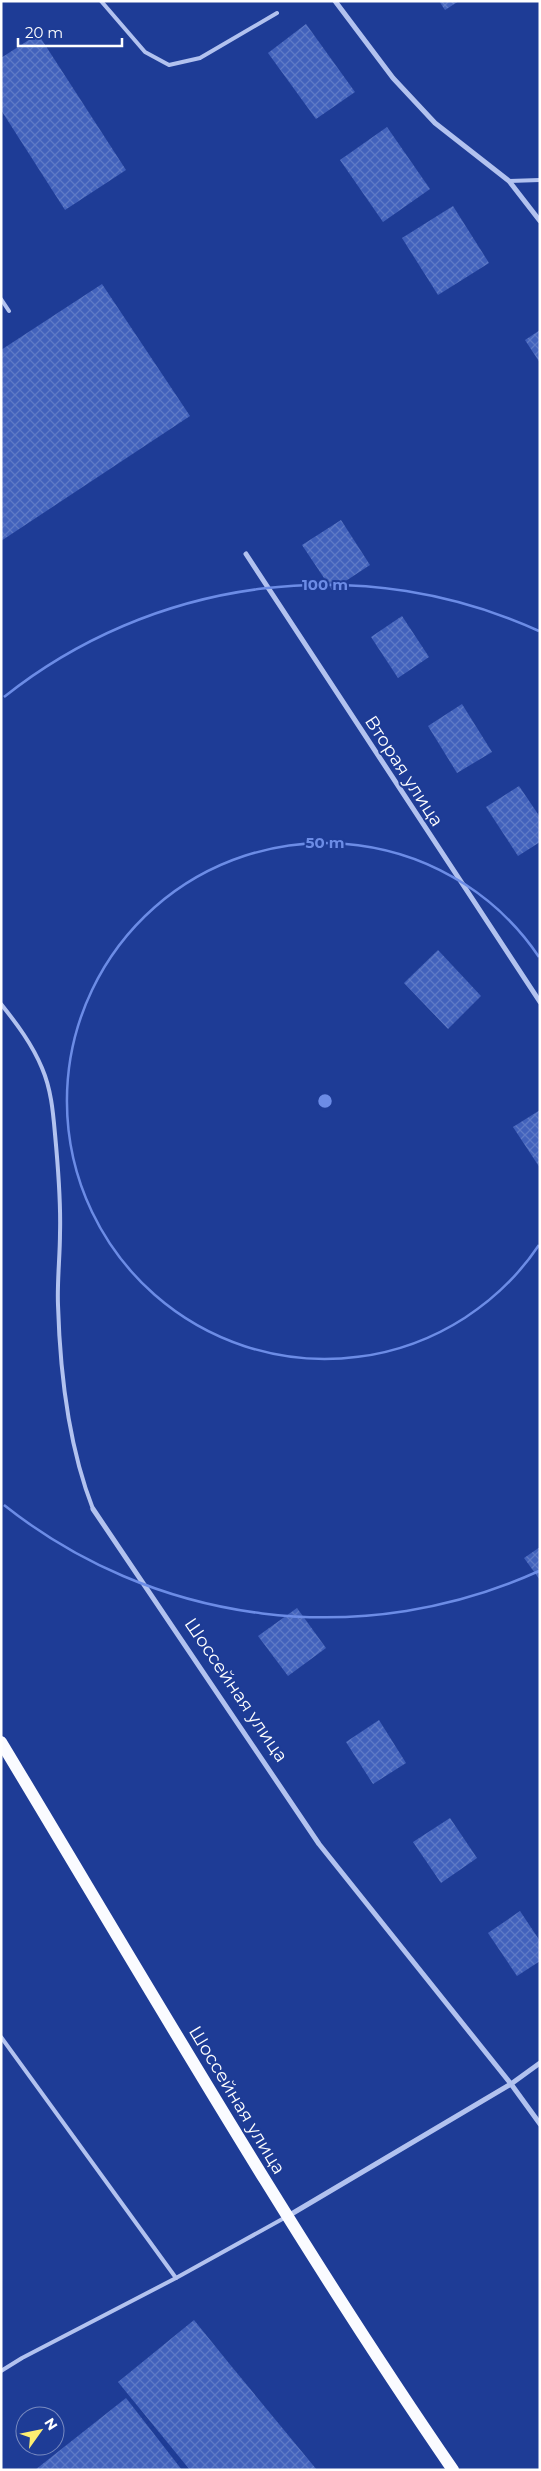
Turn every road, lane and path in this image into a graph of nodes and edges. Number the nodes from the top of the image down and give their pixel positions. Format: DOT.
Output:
graph roads {
  1 [pos="101,1"];
  2 [pos="335,1"];
  3 [pos="277,12"];
  4 [pos="540,180"];
  5 [pos="509,181"];
  6 [pos="540,221"];
  7 [pos="1,299"];
  8 [pos="9,311"];
  9 [pos="246,554"];
  10 [pos="540,1002"];
  11 [pos="1,1004"];
  12 [pos="93,1509"];
  13 [pos="1,1742"];
  14 [pos="1,2037"];
  15 [pos="540,2063"];
  16 [pos="511,2084"];
  17 [pos="540,2124"];
  18 [pos="288,2216"];
  19 [pos="176,2278"];
  20 [pos="1,2371"];
  21 [pos="453,2470"];
  1 -- 3 [label="lane"];
  2 -- 5 [label="street"];
  4 -- 5 [label="lane"];
  5 -- 6 [label="street"];
  7 -- 8 [label="lane"];
  9 -- 10 [label="street, Вторая улица"];
  11 -- 12 [label="lane"];
  12 -- 16 [label="street, Шоссейная улица"];
  13 -- 18 [label="main road, Шоссейная улица"];
  14 -- 19 [label="lane"];
  15 -- 16 [label="street"];
  16 -- 17 [label="street, Шоссейная улица"];
  16 -- 18 [label="street"];
  18 -- 19 [label="lane"];
  18 -- 21 [label="main road, Шоссейная улица"];
  19 -- 20 [label="lane"];
}
